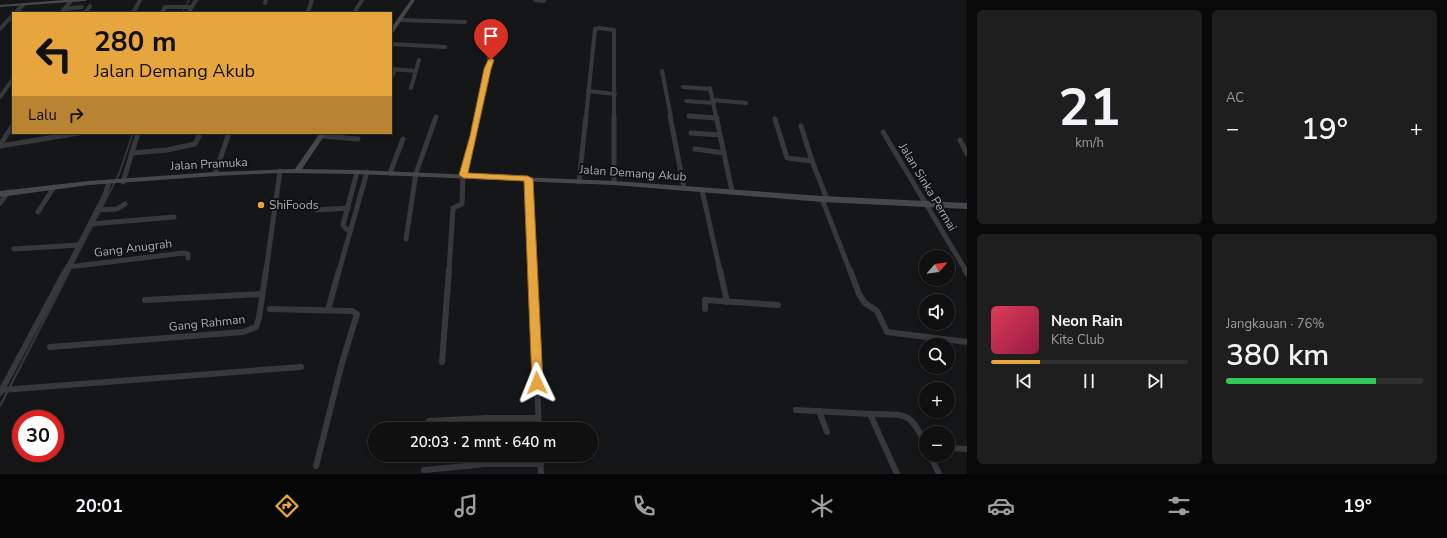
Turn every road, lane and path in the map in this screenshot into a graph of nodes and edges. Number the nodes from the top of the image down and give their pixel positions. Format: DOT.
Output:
graph roads {
  1 [pos="85,0"];
  2 [pos="140,0"];
  3 [pos="178,0"];
  4 [pos="196,0"];
  5 [pos="312,0"];
  6 [pos="362,0"];
  7 [pos="413,0"];
  8 [pos="535,0"];
  9 [pos="71,1"];
  10 [pos="544,1"];
  11 [pos="23,5"];
  12 [pos="0,6"];
  13 [pos="90,6"];
  14 [pos="82,7"];
  15 [pos="175,7"];
  16 [pos="191,7"];
  17 [pos="64,9"];
  18 [pos="16,12"];
  19 [pos="62,12"];
  20 [pos="86,12"];
  21 [pos="134,12"];
  22 [pos="162,12"];
  23 [pos="188,12"];
  24 [pos="308,12"];
  25 [pos="355,12"];
  26 [pos="12,16"];
  27 [pos="401,17"];
  28 [pos="430,18"];
  29 [pos="465,22"];
  30 [pos="0,29"];
  31 [pos="392,30"];
  32 [pos="392,44"];
  33 [pos="445,47"];
  34 [pos="488,58"];
  35 [pos="419,60"];
  36 [pos="393,69"];
  37 [pos="416,70"];
  38 [pos="662,71"];
  39 [pos="12,80"];
  40 [pos="683,87"];
  41 [pos="411,88"];
  42 [pos="588,91"];
  43 [pos="615,94"];
  44 [pos="0,98"];
  45 [pos="686,101"];
  46 [pos="713,101"];
  47 [pos="746,103"];
  48 [pos="689,116"];
  49 [pos="436,117"];
  50 [pos="717,118"];
  51 [pos="775,119"];
  52 [pos="801,126"];
  53 [pos="12,127"];
  54 [pos="883,132"];
  55 [pos="691,133"];
  56 [pos="73,134"];
  57 [pos="138,134"];
  58 [pos="229,134"];
  59 [pos="322,134"];
  60 [pos="199,136"];
  61 [pos="720,136"];
  62 [pos="403,139"];
  63 [pos="358,140"];
  64 [pos="960,140"];
  65 [pos="0,146"];
  66 [pos="695,149"];
  67 [pos="132,153"];
  68 [pos="724,153"];
  69 [pos="967,154"];
  70 [pos="812,162"];
  71 [pos="280,171"];
  72 [pos="297,171"];
  73 [pos="357,172"];
  74 [pos="367,172"];
  75 [pos="390,173"];
  76 [pos="416,173"];
  77 [pos="215,174"];
  78 [pos="464,175"];
  79 [pos="534,179"];
  80 [pos="116,182"];
  81 [pos="579,182"];
  82 [pos="614,183"];
  83 [pos="54,187"];
  84 [pos="684,188"];
  85 [pos="702,190"];
  86 [pos="732,191"];
  87 [pos="8,192"];
  88 [pos="0,194"];
  89 [pos="824,199"];
  90 [pos="0,203"];
  91 [pos="125,204"];
  92 [pos="924,204"];
  93 [pos="967,206"];
  94 [pos="348,208"];
  95 [pos="101,210"];
  96 [pos="317,210"];
  97 [pos="38,212"];
  98 [pos="174,217"];
  99 [pos="95,223"];
  100 [pos="351,230"];
  101 [pos="406,239"];
  102 [pos="79,245"];
  103 [pos="14,249"];
  104 [pos="188,258"];
  105 [pos="69,267"];
  106 [pos="967,273"];
  107 [pos="262,294"];
  108 [pos="145,300"];
  109 [pos="727,302"];
  110 [pos="778,305"];
  111 [pos="270,309"];
  112 [pos="705,309"];
  113 [pos="328,310"];
  114 [pos="967,342"];
  115 [pos="50,347"];
  116 [pos="442,362"];
  117 [pos="301,367"];
  118 [pos="1,392"];
  119 [pos="796,410"];
  120 [pos="819,411"];
  121 [pos="870,414"];
  122 [pos="488,418"];
  123 [pos="538,418"];
  124 [pos="429,421"];
  125 [pos="488,422"];
  126 [pos="538,422"];
  127 [pos="919,431"];
  128 [pos="827,432"];
  129 [pos="955,448"];
  130 [pos="967,449"];
  131 [pos="933,462"];
  132 [pos="486,464"];
  133 [pos="541,464"];
  134 [pos="316,466"];
  135 [pos="424,470"];
  136 [pos="541,474"];
  137 [pos="897,474"];
  138 [pos="939,474"];
  1 -- 9 [label="street"];
  2 -- 21 [label="street"];
  3 -- 15 [label="street"];
  4 -- 16 [label="street"];
  5 -- 24 [label="street"];
  6 -- 25 [label="street"];
  7 -- 27 [label="street"];
  8 -- 10 [label="street"];
  9 -- 11 [label="street"];
  9 -- 17 [label="street"];
  11 -- 12 [label="street"];
  11 -- 18 [label="street"];
  13 -- 20 [label="street"];
  14 -- 17 [label="street"];
  15 -- 16 [label="street"];
  15 -- 22 [label="street"];
  16 -- 23 [label="street"];
  17 -- 19 [label="street"];
  26 -- 30 [label="street"];
  27 -- 28 [label="street"];
  27 -- 29 [label="street"];
  27 -- 31 [label="street"];
  32 -- 33 [label="street"];
  34 -- 78 [label="street"];
  35 -- 37 [label="street"];
  36 -- 37 [label="street"];
  37 -- 41 [label="street"];
  38 -- 84 [label="street"];
  39 -- 44 [label="street"];
  40 -- 46 [label="street"];
  42 -- 43 [label="street"];
  42 -- 43 [label="street"];
  42 -- 81 [label="street"];
  43 -- 82 [label="street"];
  45 -- 46 [label="street"];
  46 -- 47 [label="street"];
  46 -- 50 [label="street"];
  48 -- 50 [label="street"];
  49 -- 76 [label="street"];
  50 -- 61 [label="street"];
  51 -- 70 [label="street"];
  52 -- 70 [label="street"];
  53 -- 65 [label="street"];
  54 -- 92 [label="street, Jalan Sinka Permai"];
  55 -- 61 [label="street"];
  56 -- 65 [label="street"];
  57 -- 67 [label="street"];
  58 -- 77 [label="street"];
  59 -- 63 [label="street"];
  59 -- 72 [label="street"];
  60 -- 67 [label="street"];
  61 -- 68 [label="street"];
  62 -- 75 [label="street"];
  64 -- 69 [label="street"];
  66 -- 68 [label="street"];
  67 -- 80 [label="street"];
  68 -- 86 [label="street"];
  70 -- 89 [label="street"];
  71 -- 72 [label="street, Jalan Pramuka"];
  71 -- 77 [label="street, Jalan Pramuka"];
  71 -- 107 [label="street, Gang Rahman"];
  72 -- 73 [label="street, Jalan Demang Akub"];
  73 -- 74 [label="street, Jalan Demang Akub"];
  73 -- 94 [label="street"];
  74 -- 75 [label="street, Jalan Demang Akub"];
  74 -- 100 [label="street"];
  75 -- 76 [label="street, Jalan Demang Akub"];
  76 -- 78 [label="street, Jalan Demang Akub"];
  76 -- 101 [label="street"];
  77 -- 80 [label="street, Jalan Pramuka"];
  78 -- 79 [label="street, Jalan Demang Akub"];
  78 -- 116 [label="street"];
  79 -- 81 [label="street, Jalan Demang Akub"];
  79 -- 123 [label="street"];
  80 -- 83 [label="street, Jalan Pramuka"];
  80 -- 95 [label="street"];
  81 -- 82 [label="street, Jalan Demang Akub"];
  82 -- 84 [label="street, Jalan Demang Akub"];
  83 -- 87 [label="street, Jalan Pramuka"];
  83 -- 97 [label="street"];
  84 -- 85 [label="street, Jalan Demang Akub"];
  85 -- 86 [label="street, Jalan Demang Akub"];
  85 -- 109 [label="street"];
  86 -- 89 [label="street, Jalan Demang Akub"];
  87 -- 88 [label="street, Jalan Pramuka"];
  87 -- 90 [label="street"];
  89 -- 92 [label="street, Jalan Demang Akub"];
  89 -- 114 [label="street"];
  91 -- 95 [label="street"];
  92 -- 93 [label="street, Jalan Demang Akub"];
  92 -- 106 [label="street, Jalan Sinka Permai"];
  94 -- 96 [label="street"];
  94 -- 100 [label="street"];
  95 -- 99 [label="street"];
  98 -- 99 [label="street"];
  99 -- 102 [label="street"];
  100 -- 113 [label="street"];
  102 -- 103 [label="street"];
  102 -- 105 [label="street"];
  104 -- 105 [label="street, Gang Anugrah"];
  105 -- 118 [label="street"];
  107 -- 108 [label="street"];
  107 -- 115 [label="street, Gang Rahman"];
  109 -- 110 [label="street"];
  109 -- 112 [label="street"];
  111 -- 113 [label="street"];
  113 -- 134 [label="street"];
  117 -- 118 [label="street"];
  119 -- 120 [label="street"];
  120 -- 121 [label="street"];
  120 -- 128 [label="street"];
  121 -- 127 [label="street"];
  121 -- 137 [label="street"];
  122 -- 123 [label="street"];
  122 -- 124 [label="street"];
  122 -- 125 [label="street"];
  123 -- 126 [label="street"];
  129 -- 130 [label="street"];
  131 -- 138 [label="street"];
  132 -- 133 [label="street"];
  132 -- 135 [label="street"];
  133 -- 136 [label="street"];
}
